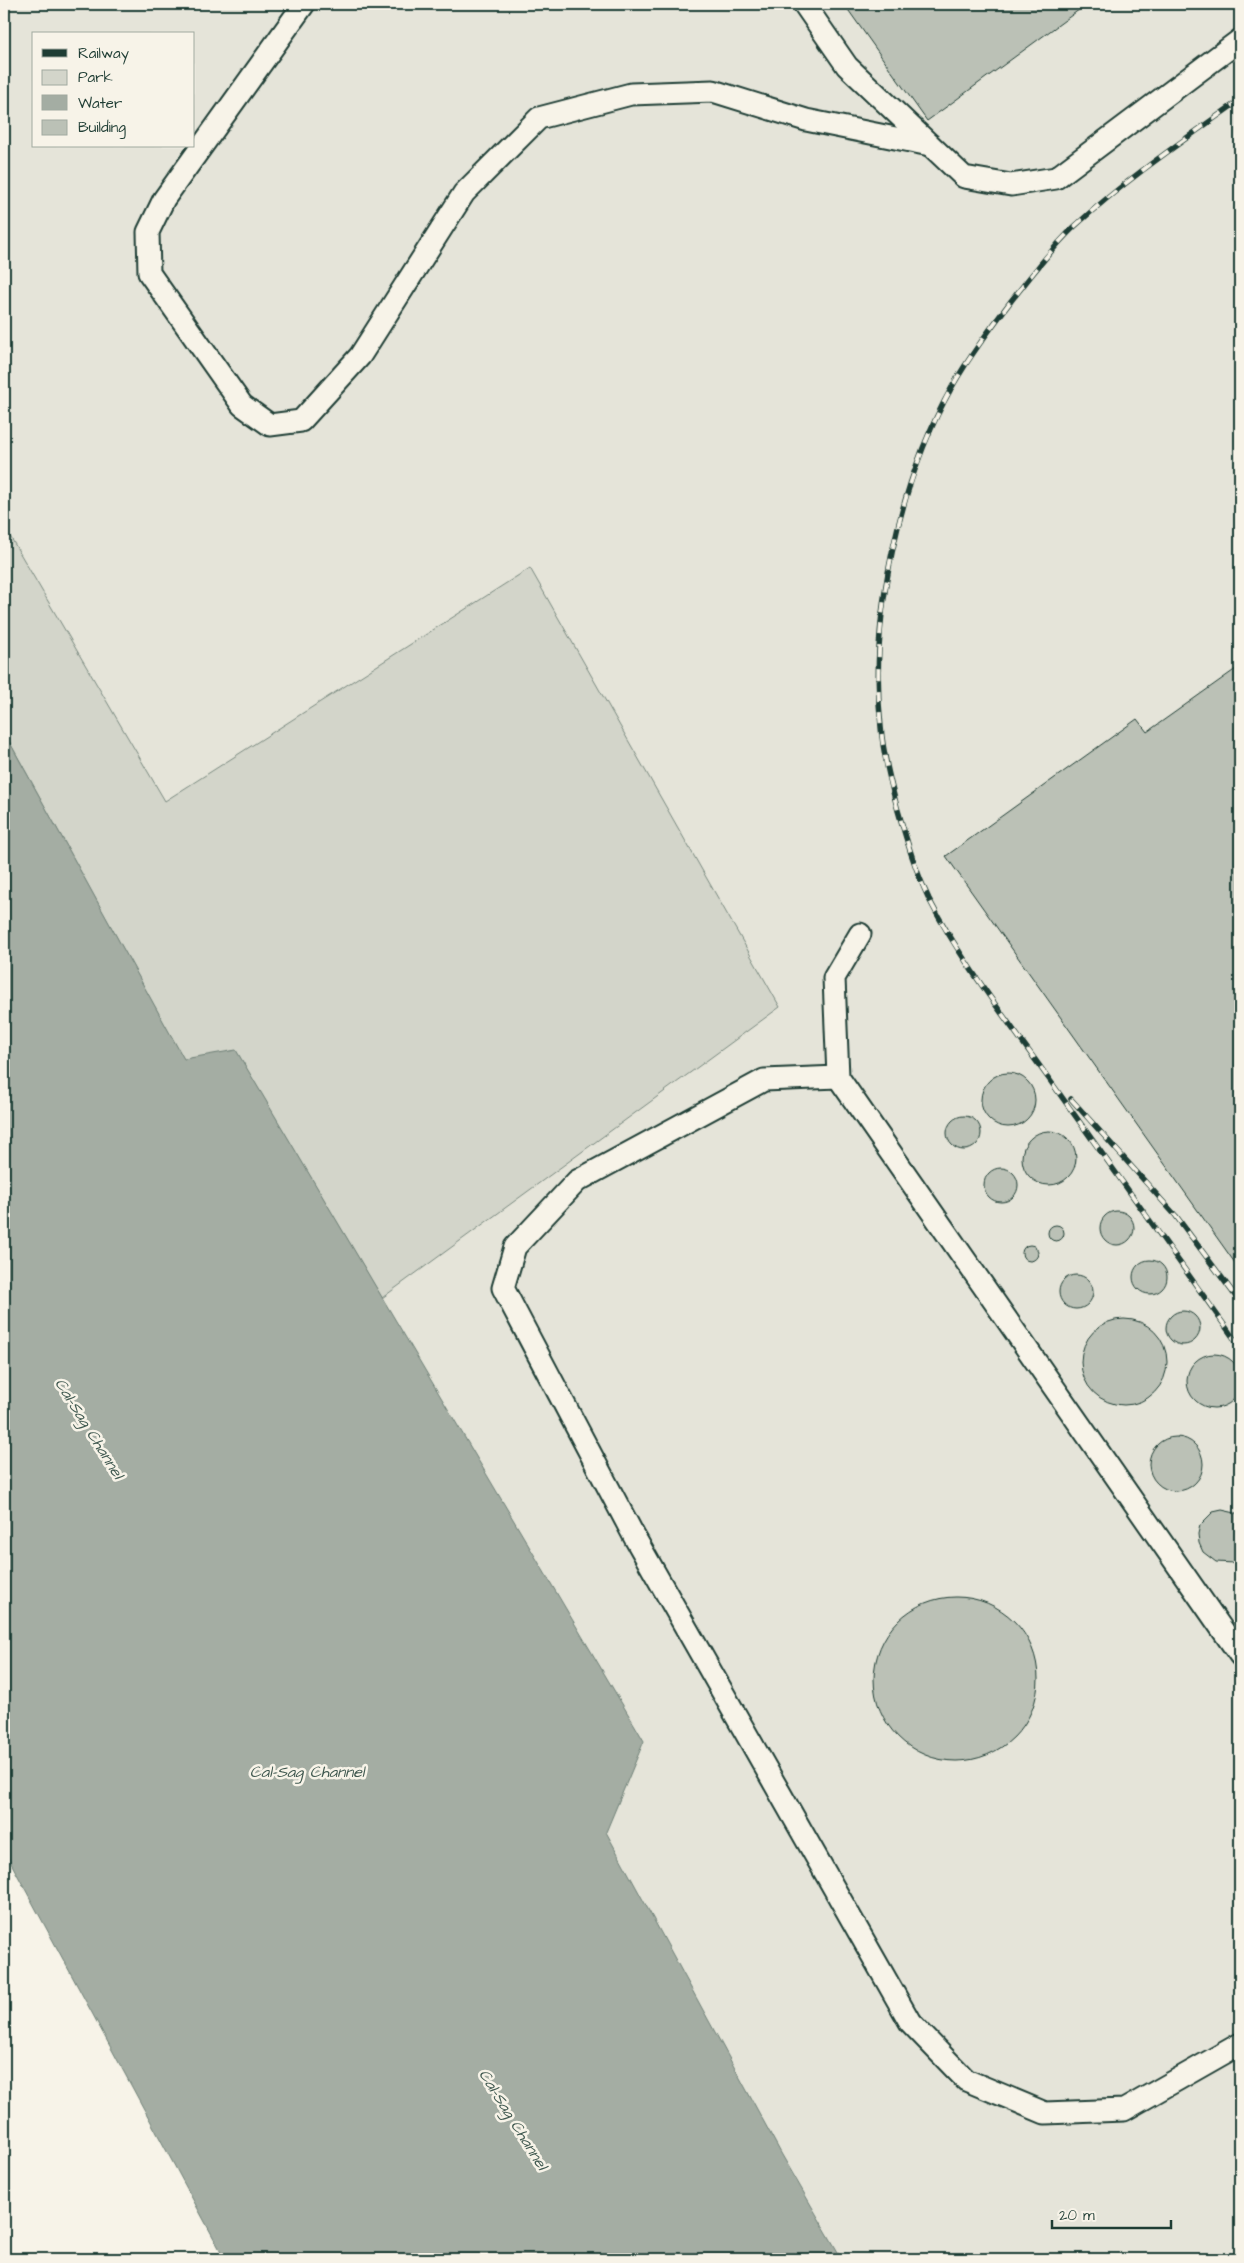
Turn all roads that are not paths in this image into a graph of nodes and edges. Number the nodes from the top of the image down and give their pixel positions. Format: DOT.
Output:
graph roads {
  1 [pos="304,4"];
  2 [pos="804,4"];
  3 [pos="1240,40"];
  4 [pos="930,144"];
  5 [pos="860,934"];
  6 [pos="838,1077"];
  7 [pos="1240,1655"];
  8 [pos="1240,2044"];
  1 -- 4 [label="lane"];
  2 -- 4 [label="lane"];
  3 -- 4 [label="lane"];
  5 -- 6 [label="lane"];
  6 -- 7 [label="lane"];
  6 -- 8 [label="lane"];
}
